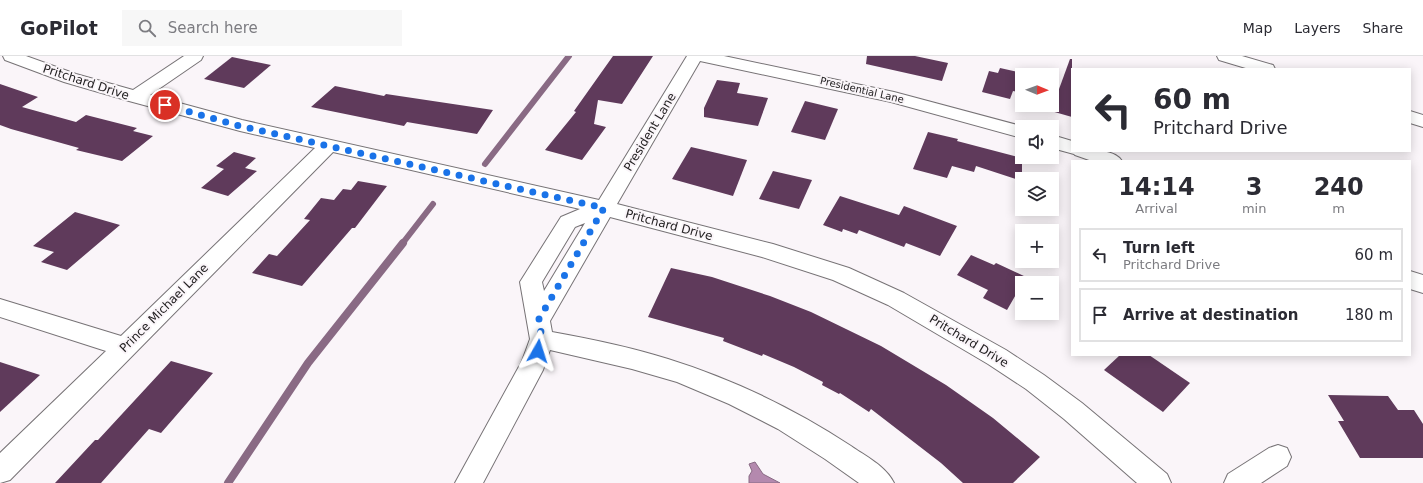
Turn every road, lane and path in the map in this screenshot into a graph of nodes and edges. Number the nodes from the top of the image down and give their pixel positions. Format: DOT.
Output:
graph roads {
  1 [pos="11,56"];
  2 [pos="195,56"];
  3 [pos="696,56"];
  4 [pos="700,56"];
  5 [pos="1225,56"];
  6 [pos="1264,68"];
  7 [pos="135,97"];
  8 [pos="1411,116"];
  9 [pos="1423,121"];
  10 [pos="1015,130"];
  11 [pos="1059,143"];
  12 [pos="329,145"];
  13 [pos="1071,148"];
  14 [pos="1085,152"];
  15 [pos="1109,160"];
  16 [pos="604,208"];
  17 [pos="1411,279"];
  18 [pos="1423,285"];
  19 [pos="0,308"];
  20 [pos="540,329"];
  21 [pos="124,347"];
  22 [pos="1278,457"];
  23 [pos="0,471"];
  24 [pos="469,483"];
  25 [pos="880,483"];
  26 [pos="1157,483"];
  27 [pos="1238,483"];
  1 -- 7 [label="street, Pritchard Drive"];
  2 -- 7 [label="street"];
  3 -- 16 [label="street, President Lane"];
  4 -- 10 [label="street, Presidential Lane"];
  5 -- 6 [label="street"];
  7 -- 12 [label="street, Pritchard Drive"];
  8 -- 9 [label="street"];
  11 -- 13 [label="street"];
  12 -- 16 [label="street, Pritchard Drive"];
  12 -- 21 [label="street, Prince Michael Lane"];
  14 -- 15 [label="street"];
  16 -- 20 [label="street, President Lane"];
  16 -- 26 [label="street, Pritchard Drive"];
  17 -- 18 [label="street"];
  19 -- 21 [label="street"];
  20 -- 24 [label="street, President Lane"];
  20 -- 25 [label="street"];
  21 -- 23 [label="street, Prince Michael Lane"];
  22 -- 27 [label="street"];
}
